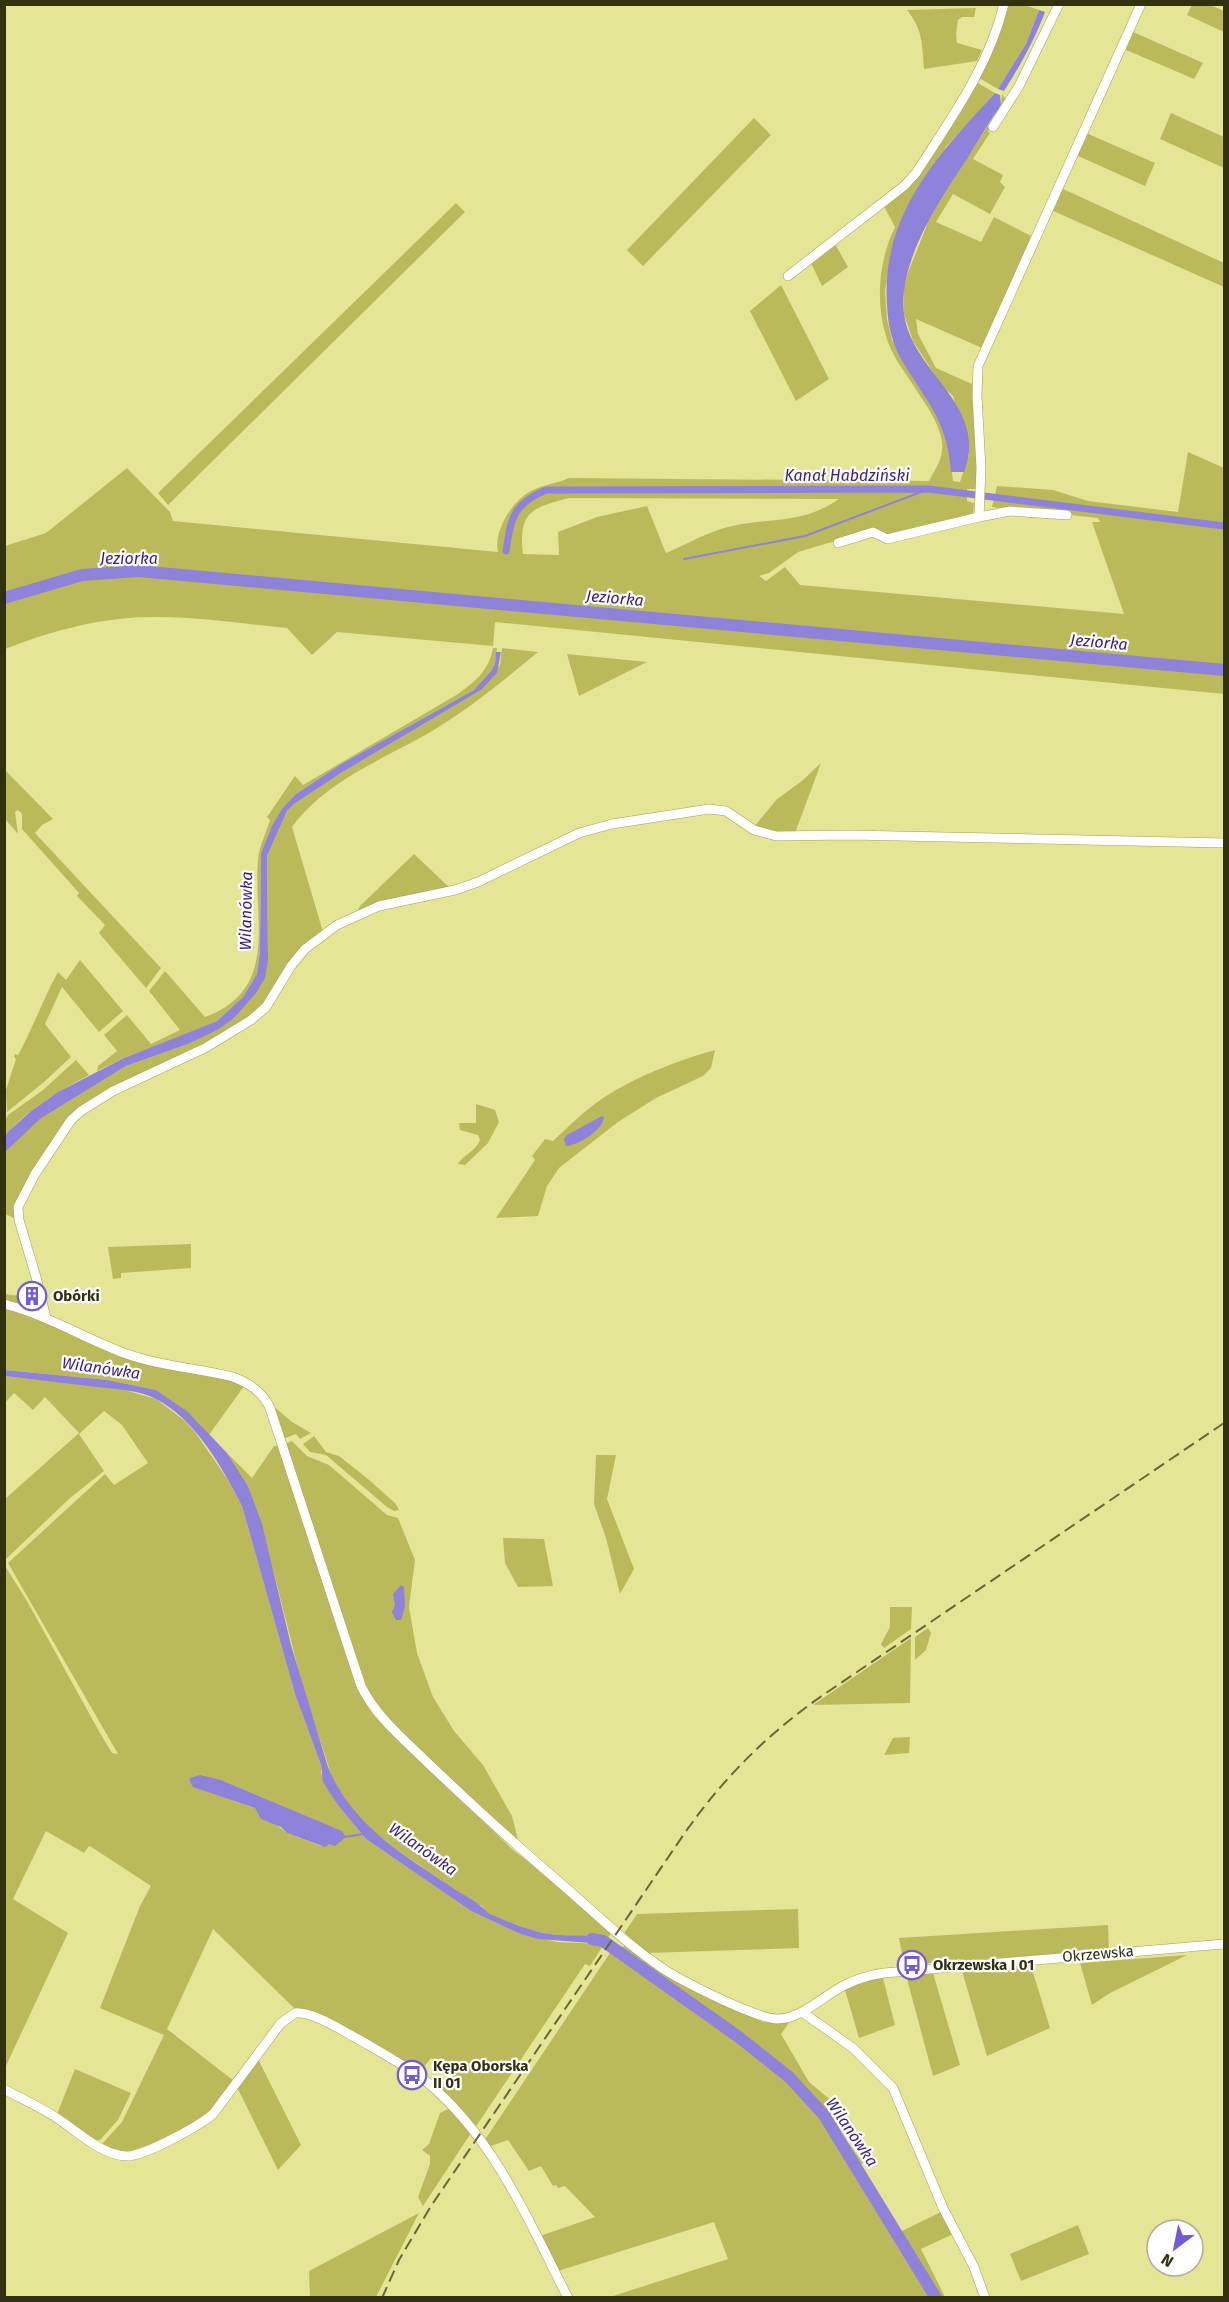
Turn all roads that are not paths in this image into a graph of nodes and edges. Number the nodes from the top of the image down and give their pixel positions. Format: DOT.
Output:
graph roads {
  1 [pos="1004,4"];
  2 [pos="1059,4"];
  3 [pos="1141,4"];
  4 [pos="993,127"];
  5 [pos="788,276"];
  6 [pos="979,512"];
  7 [pos="1067,515"];
  8 [pos="838,543"];
  9 [pos="1224,843"];
  10 [pos="4,1304"];
  11 [pos="46,1318"];
  12 [pos="1224,1944"];
  13 [pos="802,2012"];
  14 [pos="4,2089"];
  15 [pos="568,2298"];
  16 [pos="985,2298"];
  1 -- 5 [label="street"];
  2 -- 4 [label="street"];
  3 -- 6 [label="street"];
  6 -- 7 [label="street"];
  6 -- 8 [label="street"];
  9 -- 11 [label="street"];
  10 -- 11 [label="street"];
  11 -- 13 [label="street"];
  12 -- 13 [label="street, Okrzewska"];
  13 -- 16 [label="street"];
  14 -- 15 [label="street"];
}
